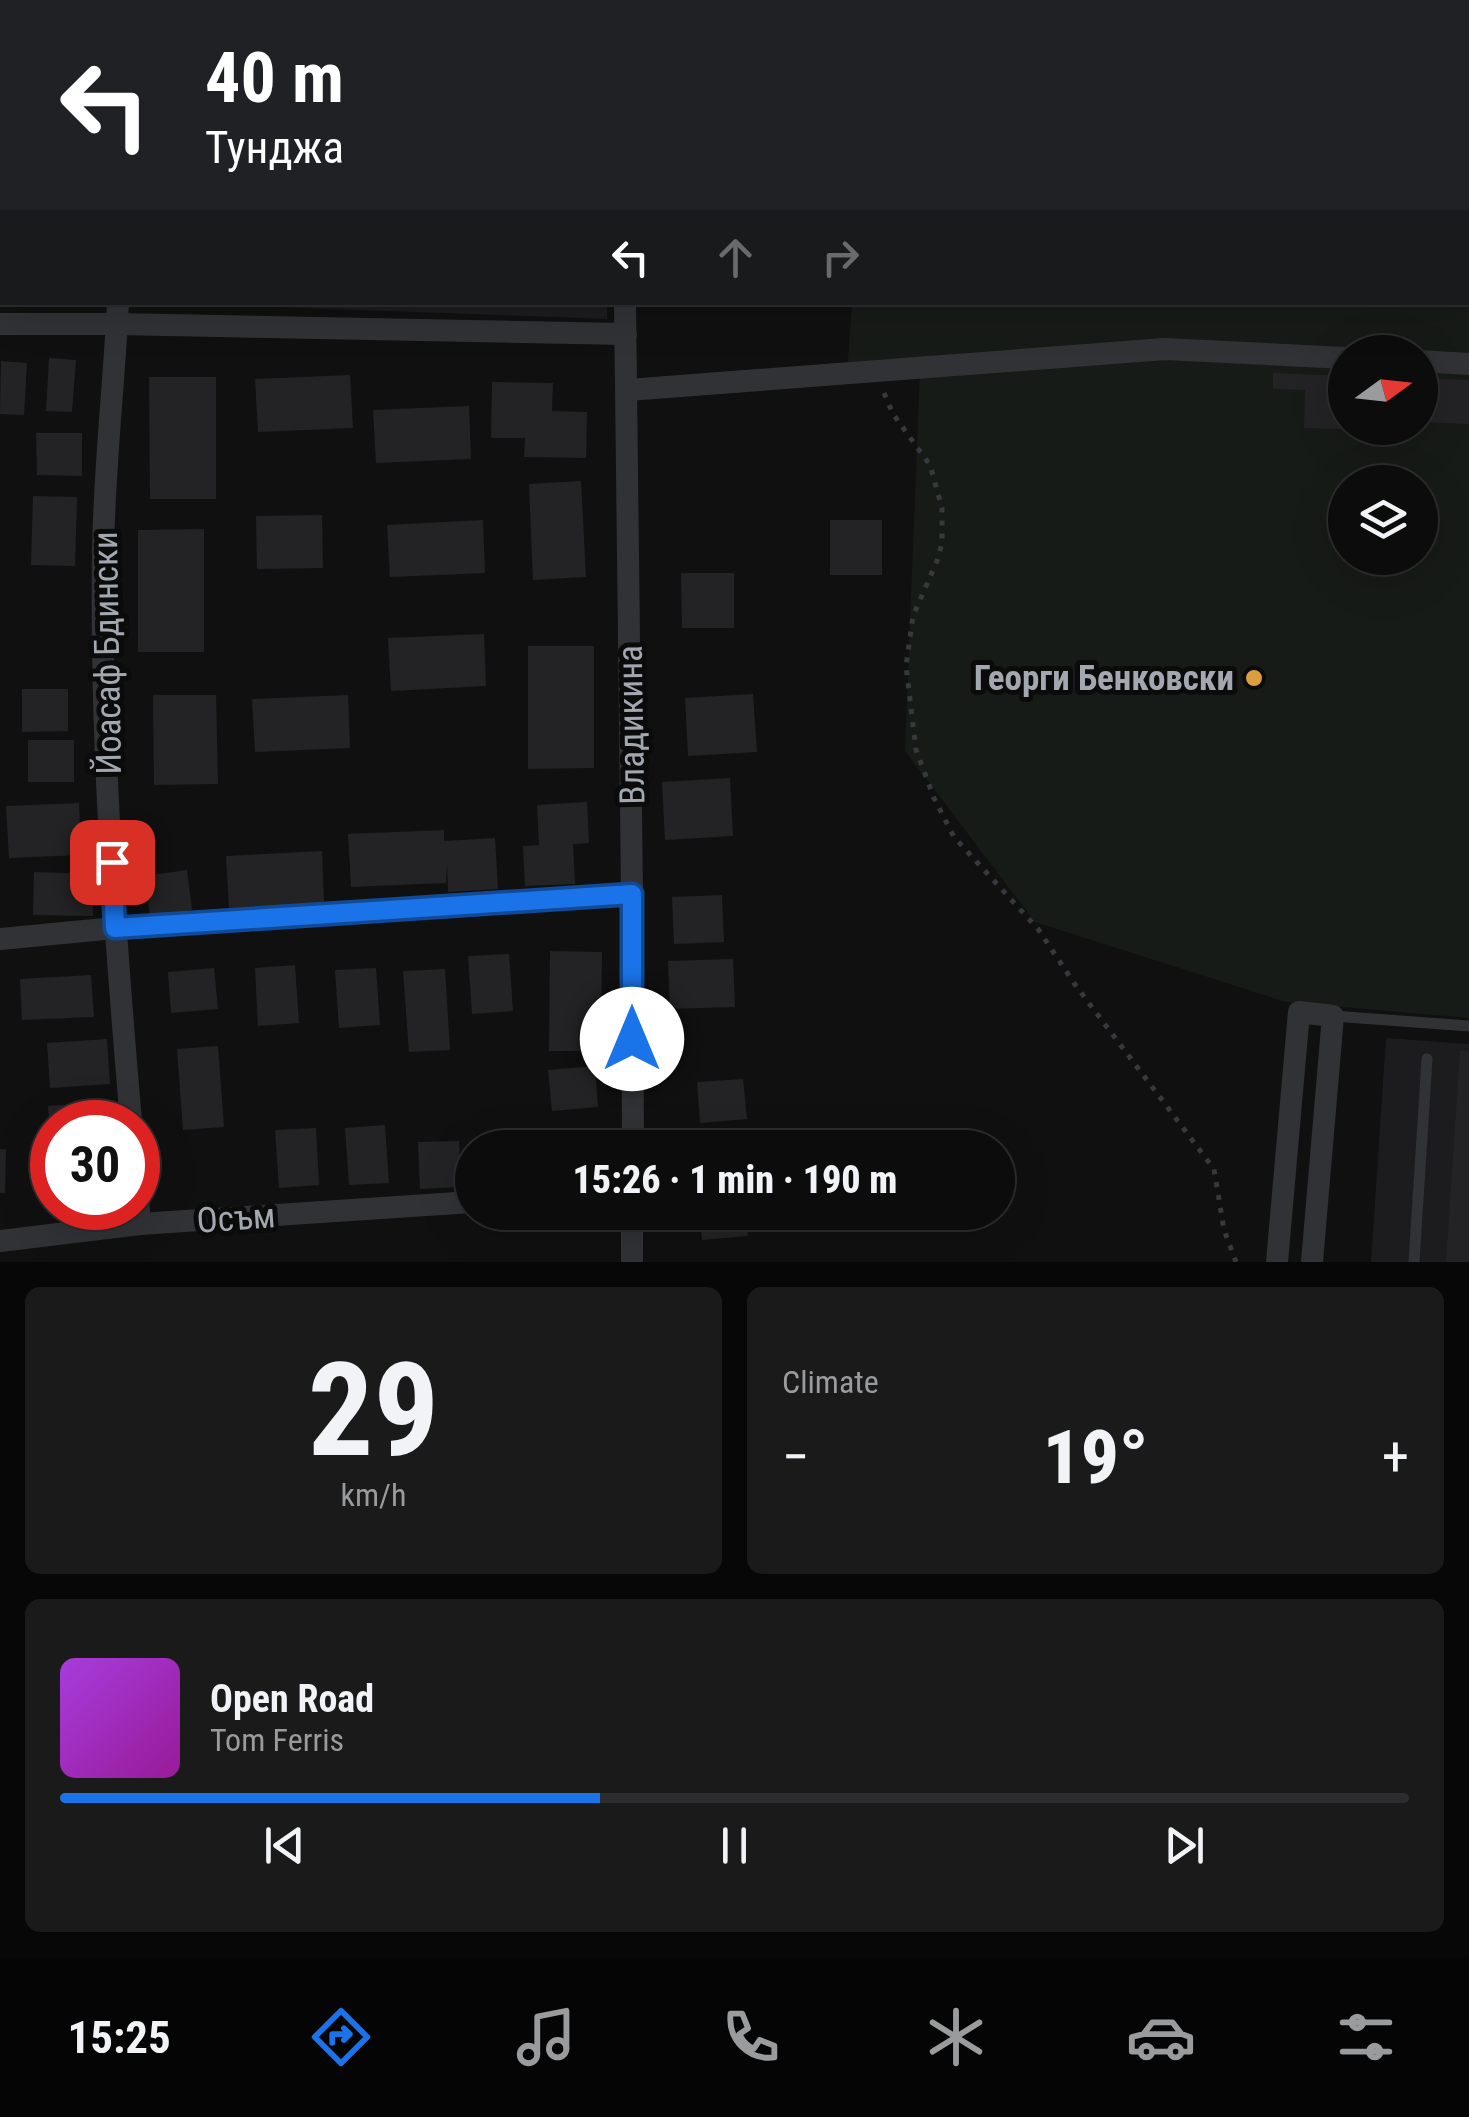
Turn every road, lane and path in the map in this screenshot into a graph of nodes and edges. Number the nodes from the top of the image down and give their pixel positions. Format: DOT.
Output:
graph roads {
  1 [pos="626,305"];
  2 [pos="118,313"];
  3 [pos="0,324"];
  4 [pos="626,334"];
  5 [pos="1328,357"];
  6 [pos="1438,362"];
  7 [pos="1469,364"];
  8 [pos="878,370"];
  9 [pos="628,390"];
  10 [pos="632,894"];
  11 [pos="115,928"];
  12 [pos="0,939"];
  13 [pos="1333,1016"];
  14 [pos="1469,1026"];
  15 [pos="1426,1059"];
  16 [pos="129,1100"];
  17 [pos="632,1130"];
  18 [pos="455,1203"];
  19 [pos="160,1223"];
  20 [pos="91,1230"];
  21 [pos="632,1230"];
  22 [pos="0,1241"];
  23 [pos="632,1262"];
  24 [pos="1236,1262"];
  25 [pos="1277,1262"];
  26 [pos="1312,1262"];
  27 [pos="1414,1262"];
  1 -- 4 [label="street, Владикина"];
  2 -- 3 [label="street"];
  2 -- 4 [label="street"];
  2 -- 11 [label="street, Йоасаф Бдински"];
  4 -- 9 [label="street, Владикина"];
  5 -- 8 [label="street"];
  6 -- 7 [label="street"];
  8 -- 9 [label="street"];
  8 -- 24 [label="path"];
  9 -- 10 [label="street, Владикина"];
  10 -- 11 [label="street"];
  10 -- 17 [label="street, Владикина"];
  11 -- 12 [label="street"];
  11 -- 16 [label="street, Йоасаф Бдински"];
  13 -- 14 [label="lane"];
  13 -- 25 [label="street"];
  13 -- 26 [label="street"];
  15 -- 27 [label="lane"];
  18 -- 19 [label="street, Осъм"];
  20 -- 22 [label="street, Осъм"];
  21 -- 23 [label="street"];
}
